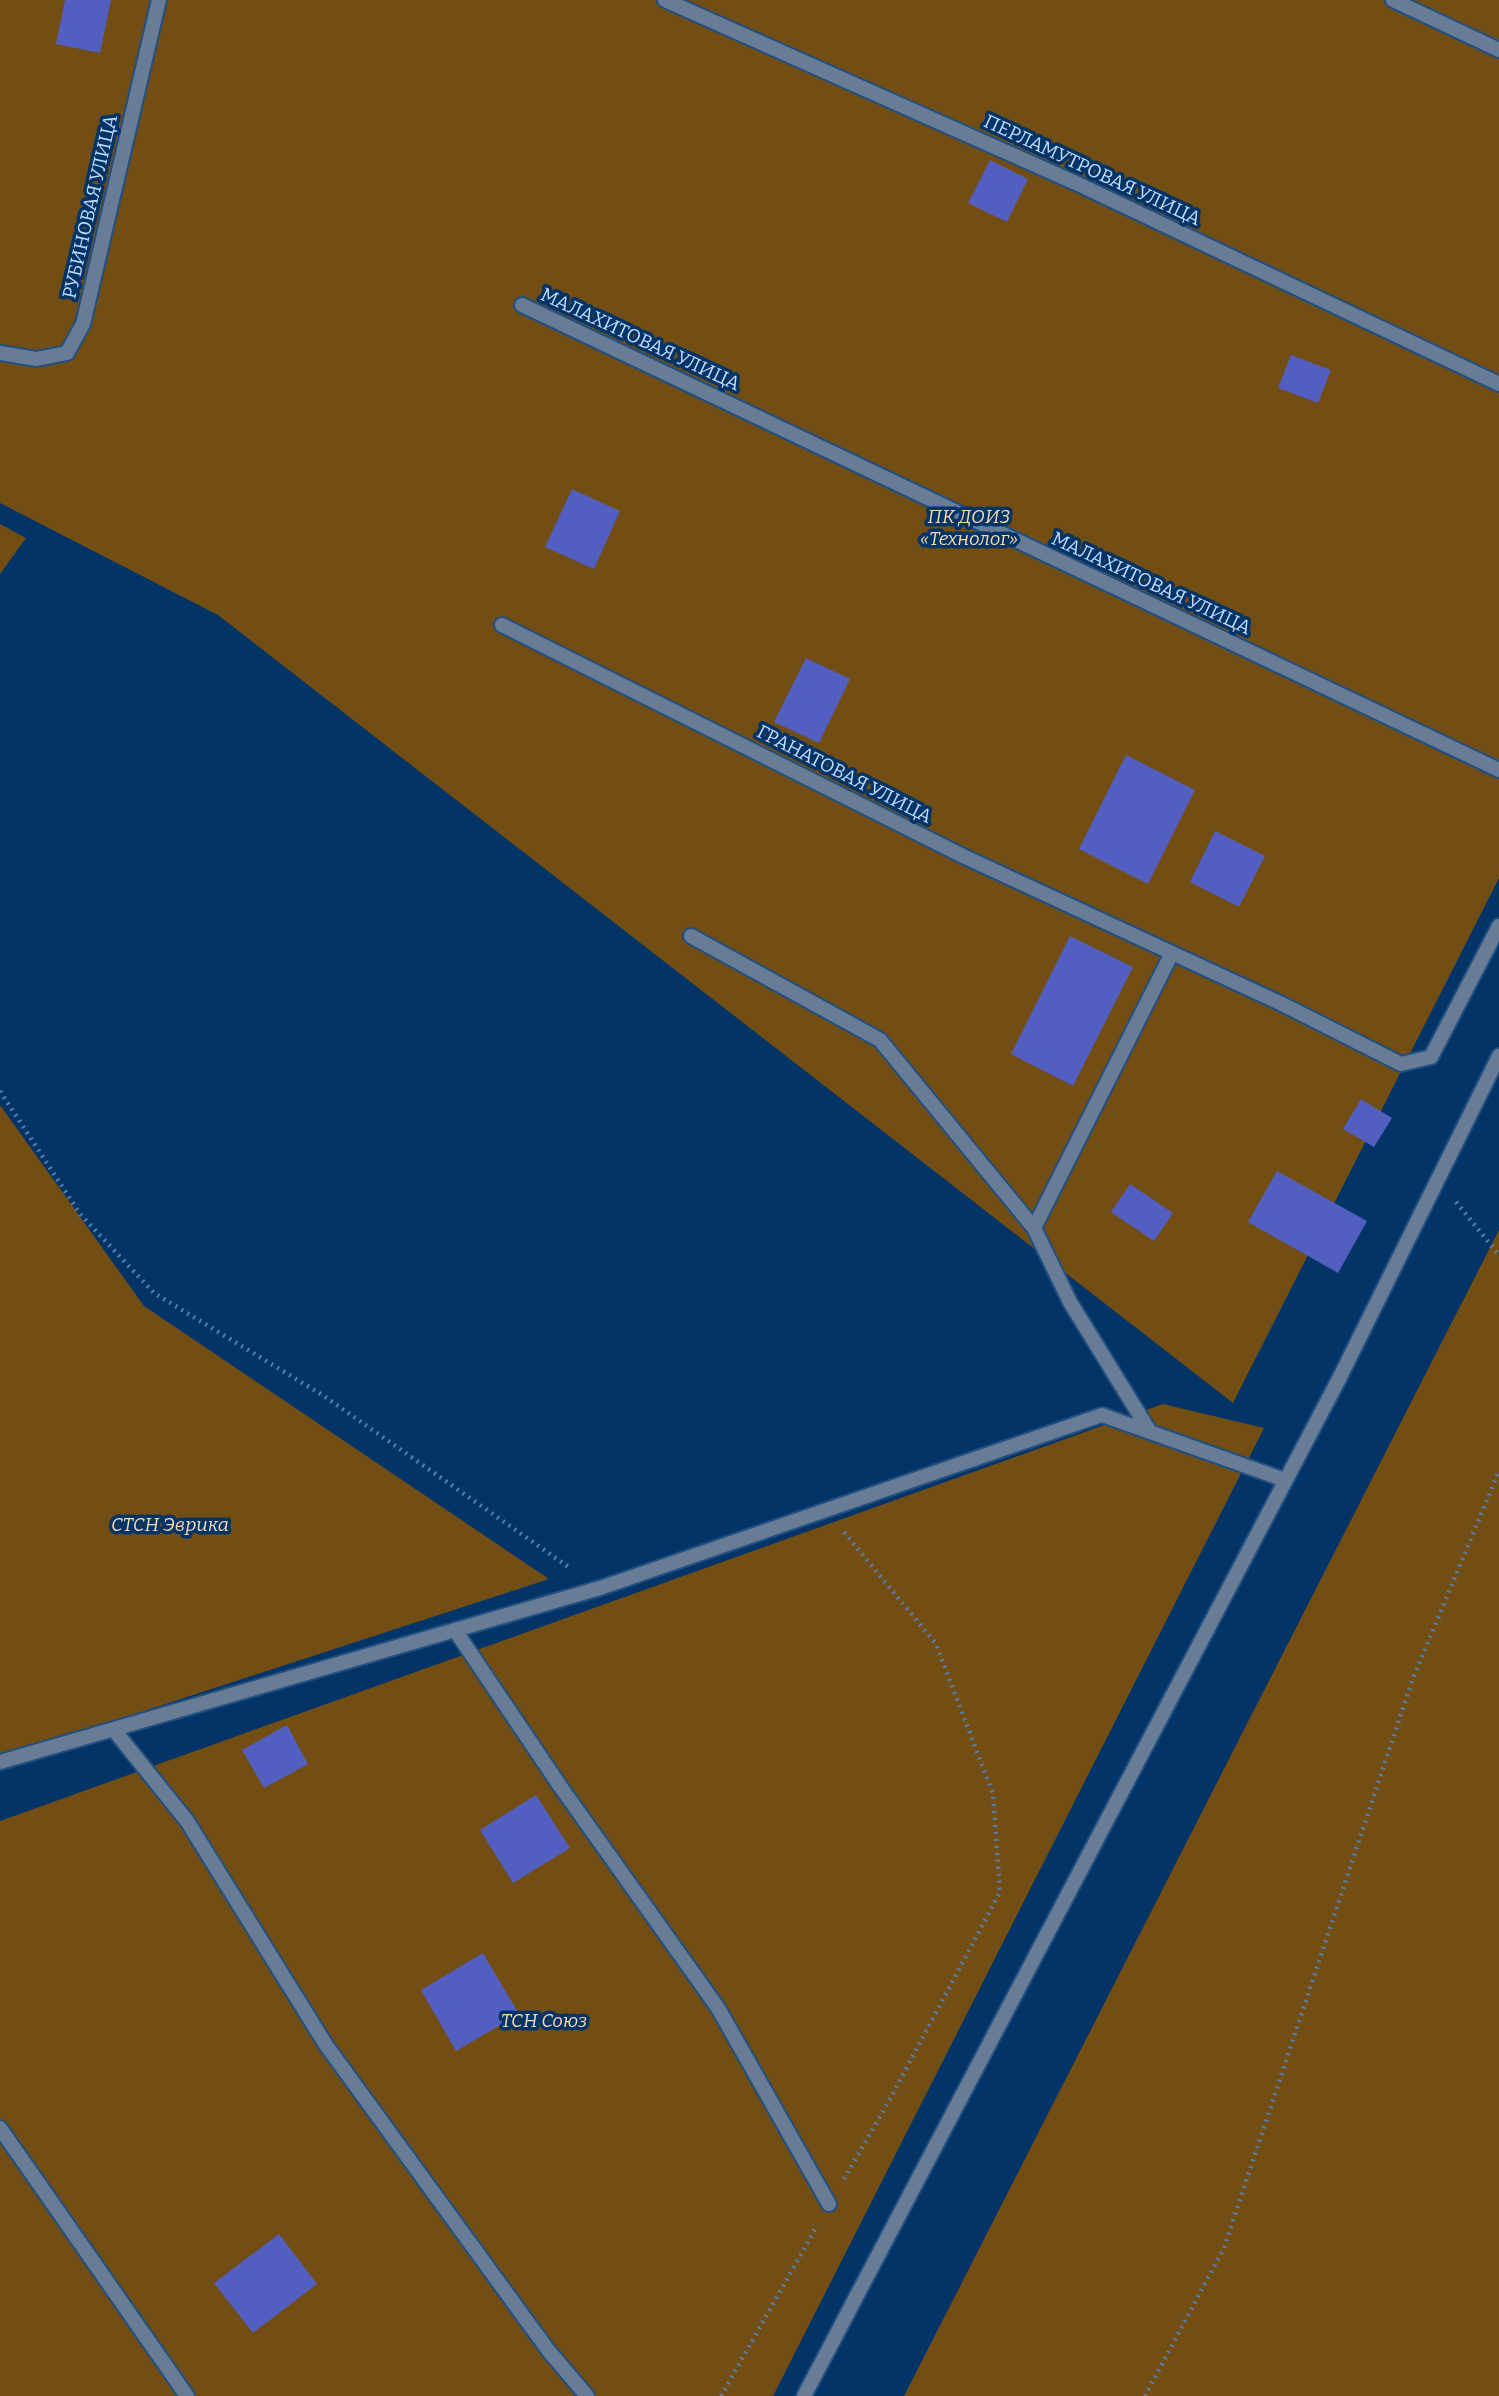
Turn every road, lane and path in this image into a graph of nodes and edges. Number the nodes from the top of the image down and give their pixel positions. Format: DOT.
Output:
graph roads {
  1 [pos="159,0"];
  2 [pos="665,0"];
  3 [pos="1393,0"];
  4 [pos="1499,50"];
  5 [pos="522,305"];
  6 [pos="0,353"];
  7 [pos="1499,384"];
  8 [pos="502,625"];
  9 [pos="1499,771"];
  10 [pos="1499,926"];
  11 [pos="691,936"];
  12 [pos="1172,953"];
  13 [pos="1499,1056"];
  14 [pos="0,1091"];
  15 [pos="1438,1180"];
  16 [pos="1034,1228"];
  17 [pos="1499,1255"];
  18 [pos="1150,1432"];
  19 [pos="1499,1471"];
  20 [pos="1285,1480"];
  21 [pos="826,1510"];
  22 [pos="600,1588"];
  23 [pos="455,1630"];
  24 [pos="114,1730"];
  25 [pos="0,1762"];
  26 [pos="0,2128"];
  27 [pos="829,2204"];
  28 [pos="187,2396"];
  29 [pos="587,2396"];
  30 [pos="720,2396"];
  31 [pos="804,2396"];
  32 [pos="1145,2396"];
  1 -- 6 [label="street, РУБИНОВАЯ УЛИЦА"];
  2 -- 7 [label="street, ПЕРЛАМУТРОВАЯ УЛИЦА"];
  3 -- 4 [label="street"];
  5 -- 9 [label="street, МАЛАХИТОВАЯ УЛИЦА"];
  8 -- 12 [label="street, ГРАНАТОВАЯ УЛИЦА"];
  10 -- 12 [label="street, ГРАНАТОВАЯ УЛИЦА"];
  11 -- 16 [label="street"];
  12 -- 16 [label="street"];
  13 -- 15 [label="street"];
  14 -- 22 [label="path"];
  15 -- 17 [label="path"];
  15 -- 20 [label="street"];
  16 -- 18 [label="street"];
  18 -- 20 [label="street"];
  18 -- 21 [label="street"];
  19 -- 32 [label="path"];
  20 -- 31 [label="street"];
  21 -- 22 [label="street"];
  21 -- 27 [label="path"];
  22 -- 23 [label="street"];
  23 -- 24 [label="street"];
  23 -- 27 [label="street"];
  24 -- 25 [label="street"];
  24 -- 29 [label="street"];
  26 -- 28 [label="street"];
  27 -- 30 [label="path"];
}
